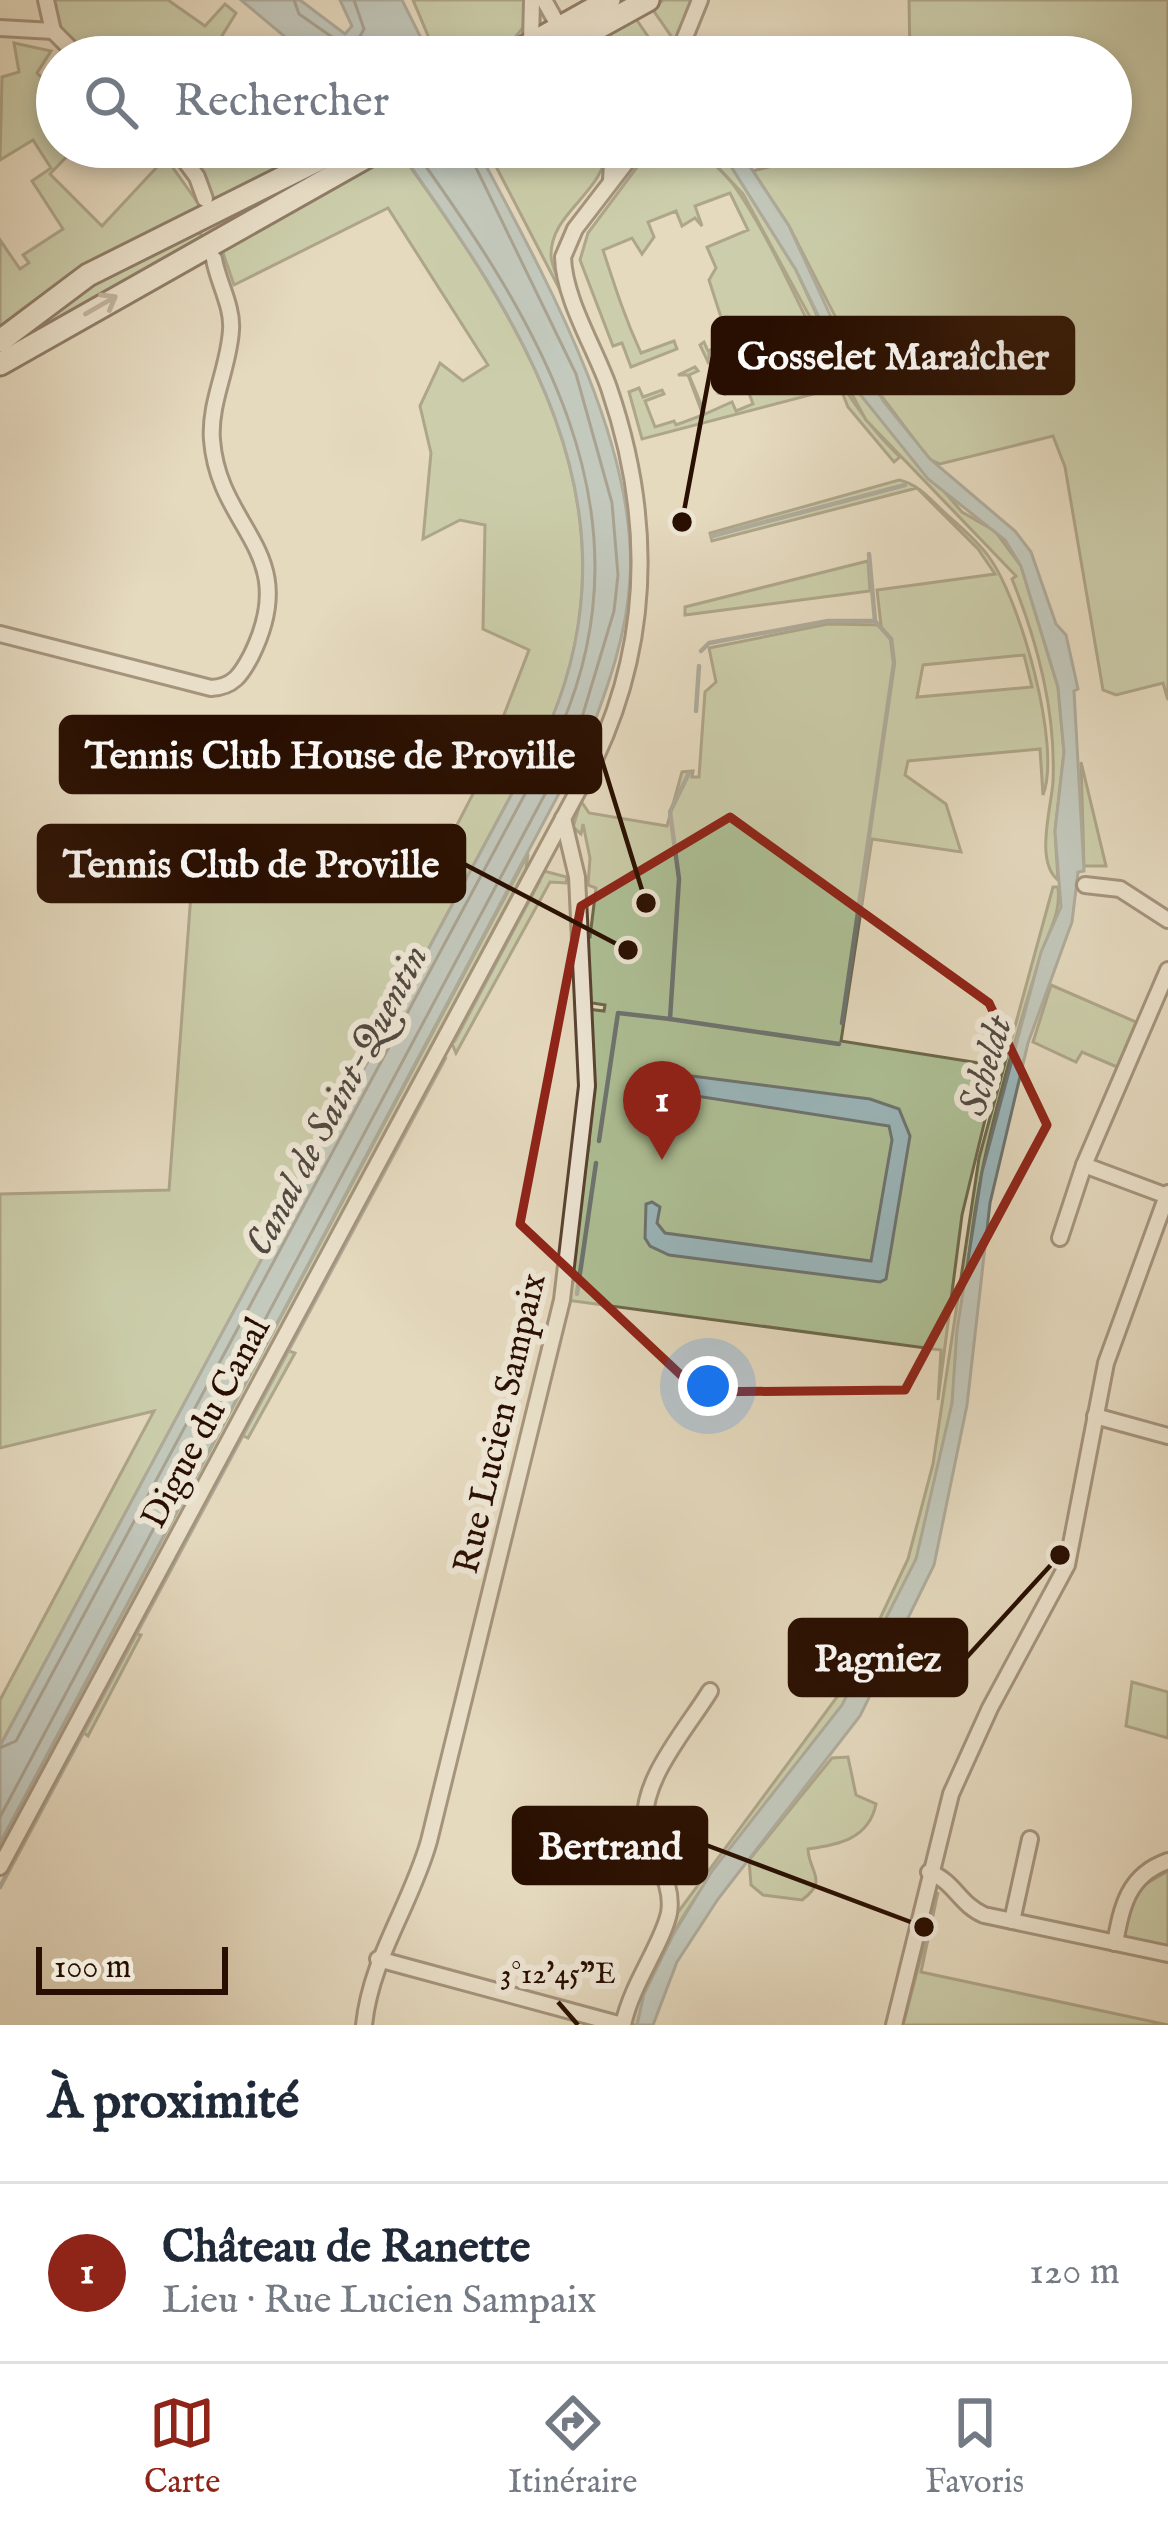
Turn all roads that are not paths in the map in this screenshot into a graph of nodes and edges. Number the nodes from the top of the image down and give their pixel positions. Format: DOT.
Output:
graph roads {
  1 [pos="46,0"];
  2 [pos="532,0"];
  3 [pos="544,0"];
  4 [pos="648,0"];
  5 [pos="700,0"];
  6 [pos="615,8"];
  7 [pos="0,28"];
  8 [pos="53,32"];
  9 [pos="57,36"];
  10 [pos="536,36"];
  11 [pos="565,36"];
  12 [pos="577,36"];
  13 [pos="686,36"];
  14 [pos="190,168"];
  15 [pos="320,168"];
  16 [pos="333,168"];
  17 [pos="612,168"];
  18 [pos="621,168"];
  19 [pos="308,178"];
  20 [pos="611,180"];
  21 [pos="205,199"];
  22 [pos="214,259"];
  23 [pos="0,341"];
  24 [pos="0,364"];
  25 [pos="0,634"];
  26 [pos="562,818"];
  27 [pos="1085,885"];
  28 [pos="1168,920"];
  29 [pos="1168,970"];
  30 [pos="1084,1166"];
  31 [pos="1167,1195"];
  32 [pos="1060,1238"];
  33 [pos="1095,1416"];
  34 [pos="1168,1436"];
  35 [pos="710,1691"];
  36 [pos="1030,1839"];
  37 [pos="1168,1861"];
  38 [pos="0,1867"];
  39 [pos="929,1872"];
  40 [pos="1012,1921"];
  41 [pos="1115,1943"];
  42 [pos="1168,1954"];
  43 [pos="378,1960"];
  44 [pos="364,2025"];
  45 [pos="622,2025"];
  46 [pos="894,2025"];
  1 -- 8 [label="street"];
  2 -- 10 [label="street"];
  3 -- 11 [label="street"];
  4 -- 6 [label="main road"];
  5 -- 13 [label="street"];
  6 -- 12 [label="main road"];
  7 -- 8 [label="street"];
  8 -- 9 [label="street"];
  14 -- 21 [label="street"];
  15 -- 19 [label="main road"];
  16 -- 19 [label="main road"];
  17 -- 20 [label="street"];
  18 -- 20 [label="street, Digue du Canal"];
  19 -- 23 [label="main road"];
  24 -- 19 [label="main road, one-way"];
  20 -- 26 [label="street, Digue du Canal"];
  22 -- 25 [label="street"];
  26 -- 38 [label="street, Digue du Canal"];
  26 -- 43 [label="street, Rue Lucien Sampaix"];
  27 -- 28 [label="street"];
  29 -- 30 [label="street"];
  30 -- 31 [label="street"];
  30 -- 32 [label="street"];
  31 -- 33 [label="street"];
  33 -- 34 [label="street"];
  33 -- 39 [label="street"];
  35 -- 45 [label="street"];
  36 -- 40 [label="street"];
  37 -- 41 [label="street"];
  39 -- 40 [label="street"];
  39 -- 46 [label="street"];
  40 -- 41 [label="street"];
  41 -- 42 [label="street"];
  43 -- 44 [label="street, Rue Lucien Sampaix"];
  43 -- 45 [label="street"];
}
